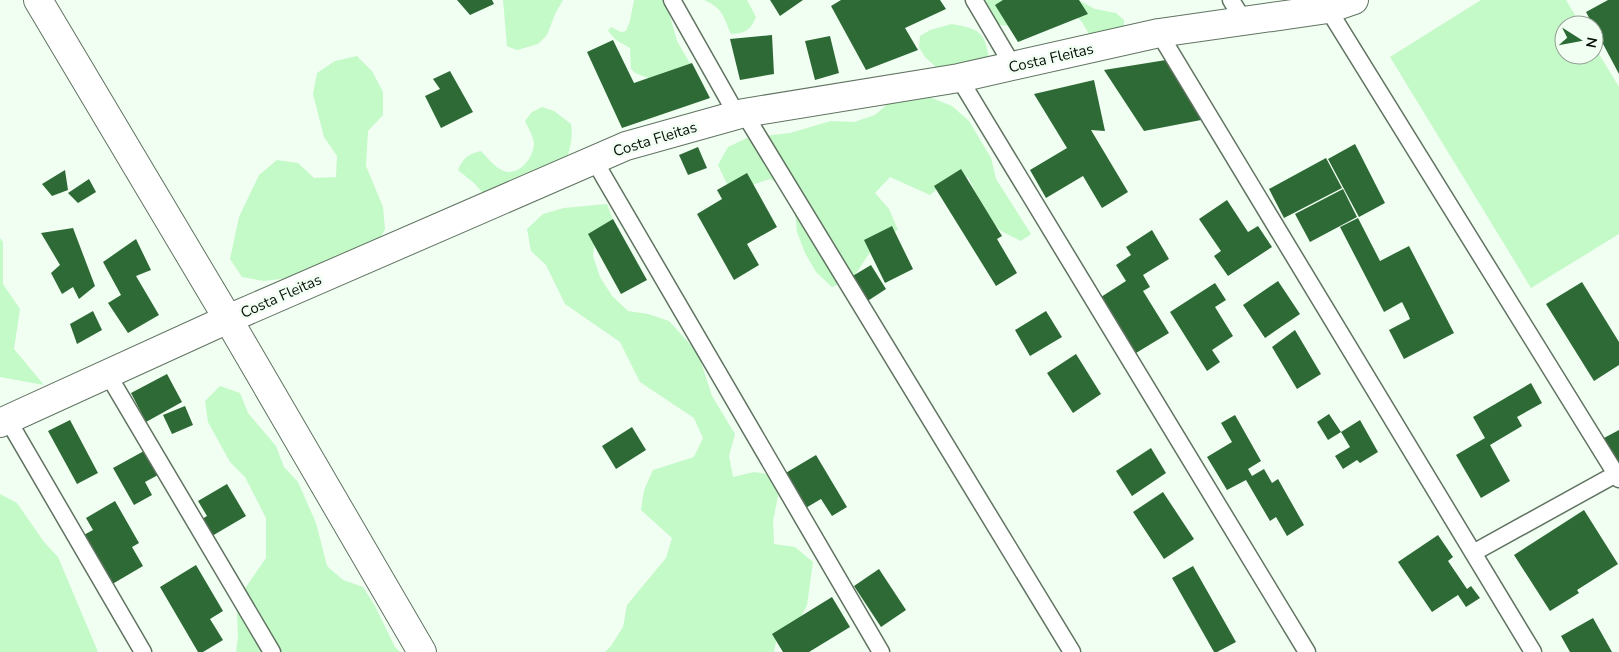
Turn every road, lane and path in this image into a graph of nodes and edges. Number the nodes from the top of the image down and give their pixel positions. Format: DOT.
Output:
graph roads {
  1 [pos="38,0"];
  2 [pos="672,0"];
  3 [pos="974,0"];
  4 [pos="1354,0"];
  5 [pos="1328,9"];
  6 [pos="1238,10"];
  7 [pos="1159,33"];
  8 [pos="1013,66"];
  9 [pos="959,78"];
  10 [pos="740,114"];
  11 [pos="594,160"];
  12 [pos="228,319"];
  13 [pos="107,373"];
  14 [pos="3,417"];
  15 [pos="1617,476"];
  16 [pos="1473,552"];
  17 [pos="143,652"];
  18 [pos="272,652"];
  19 [pos="422,652"];
  20 [pos="881,652"];
  21 [pos="1072,652"];
  22 [pos="1307,652"];
  23 [pos="1533,652"];
  1 -- 12 [label="main road"];
  2 -- 10 [label="lane"];
  3 -- 8 [label="lane"];
  4 -- 5 [label="main road, Costa Fleitas"];
  5 -- 6 [label="main road, Costa Fleitas"];
  5 -- 15 [label="lane"];
  6 -- 7 [label="main road, Costa Fleitas"];
  7 -- 8 [label="main road, Costa Fleitas"];
  7 -- 16 [label="lane"];
  8 -- 9 [label="main road, Costa Fleitas"];
  9 -- 10 [label="main road, Costa Fleitas"];
  9 -- 22 [label="lane"];
  10 -- 11 [label="main road, Costa Fleitas"];
  10 -- 21 [label="lane"];
  11 -- 12 [label="main road, Costa Fleitas"];
  11 -- 20 [label="lane"];
  12 -- 13 [label="main road, Costa Fleitas"];
  12 -- 19 [label="main road"];
  13 -- 14 [label="main road, Costa Fleitas"];
  13 -- 18 [label="lane"];
  14 -- 17 [label="lane"];
  15 -- 16 [label="lane"];
  16 -- 23 [label="lane"];
}
